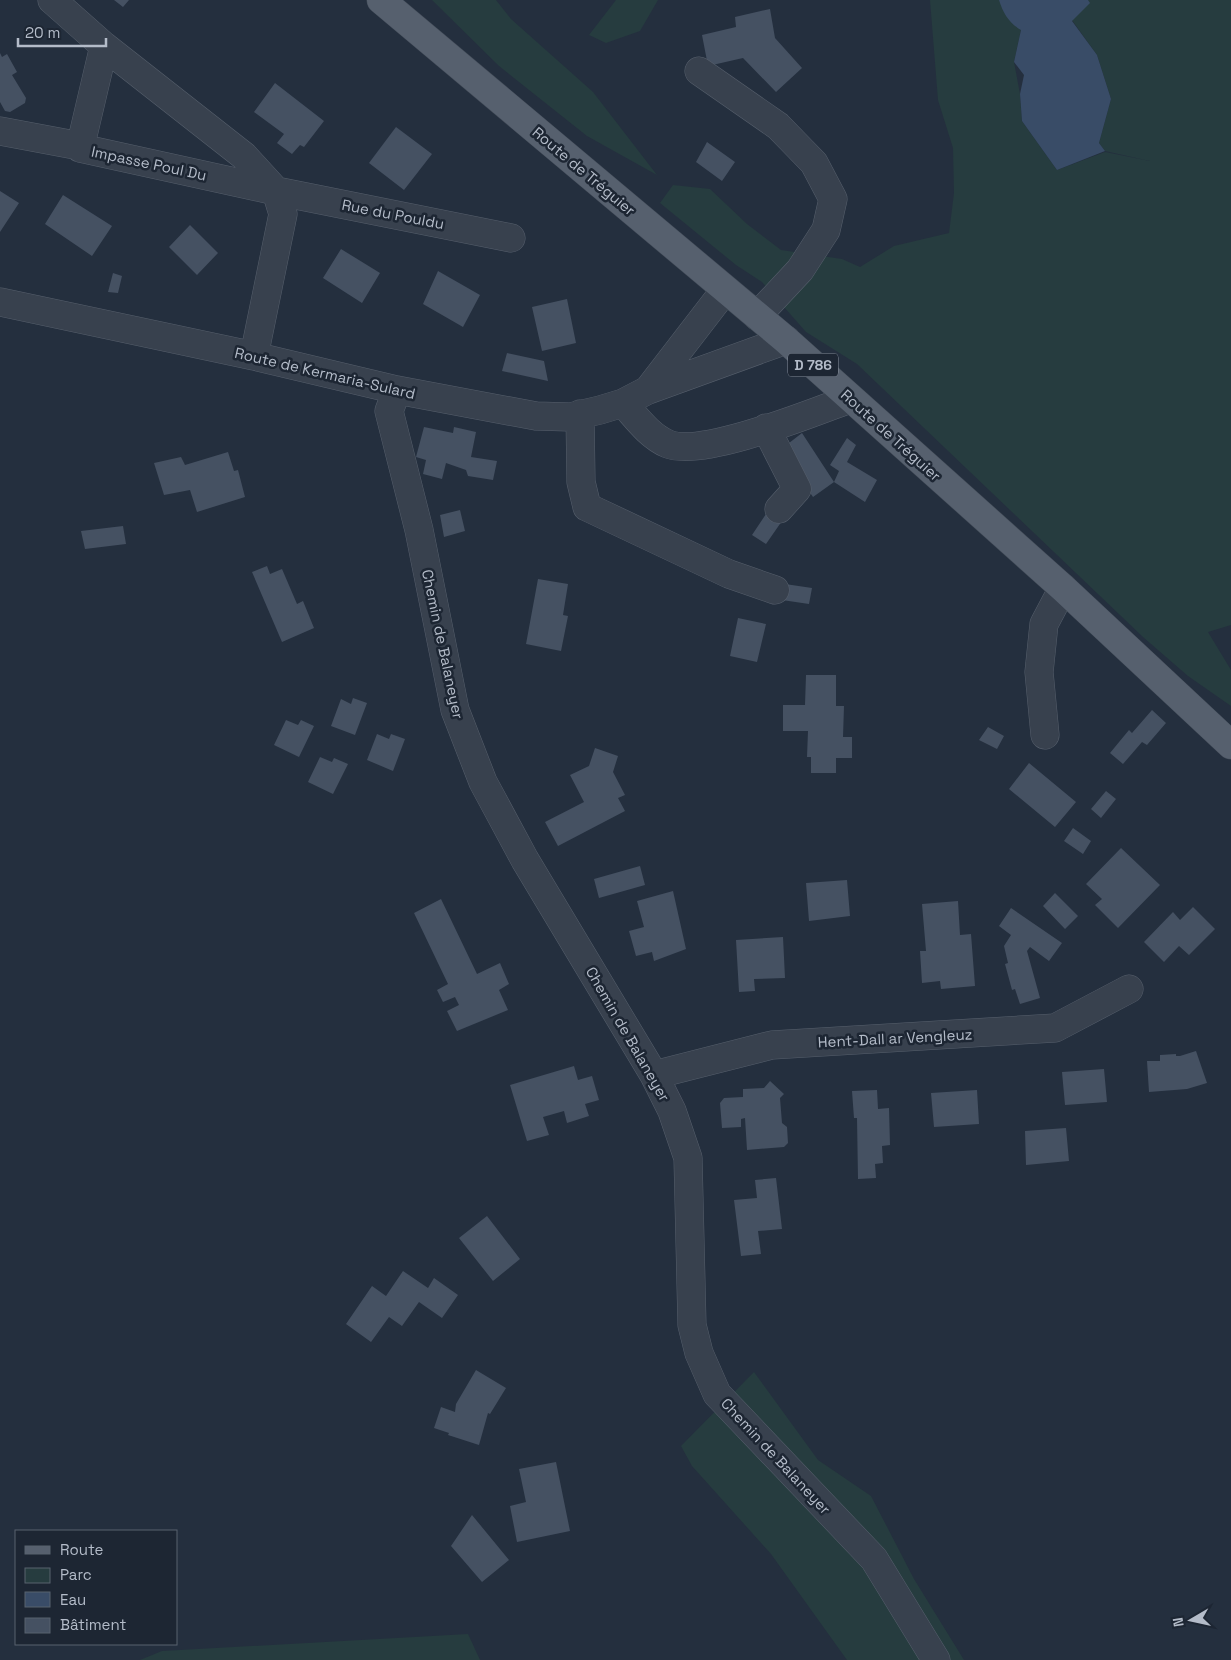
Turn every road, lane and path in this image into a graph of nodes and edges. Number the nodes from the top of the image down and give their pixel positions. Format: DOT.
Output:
graph roads {
  1 [pos="52,0"];
  2 [pos="381,0"];
  3 [pos="104,46"];
  4 [pos="699,71"];
  5 [pos="0,131"];
  6 [pos="80,146"];
  7 [pos="276,191"];
  8 [pos="511,238"];
  9 [pos="725,290"];
  10 [pos="0,302"];
  11 [pos="757,316"];
  12 [pos="786,340"];
  13 [pos="254,356"];
  14 [pos="397,390"];
  15 [pos="648,390"];
  16 [pos="850,399"];
  17 [pos="623,403"];
  18 [pos="580,414"];
  19 [pos="766,428"];
  20 [pos="779,508"];
  21 [pos="1063,588"];
  22 [pos="775,590"];
  23 [pos="1045,735"];
  24 [pos="1231,746"];
  25 [pos="1129,989"];
  26 [pos="654,1075"];
  27 [pos="936,1660"];
  1 -- 3 [label="street"];
  2 -- 9 [label="main road, Route de Tréguier / D 786"];
  3 -- 6 [label="street, Impasse Poul Du"];
  3 -- 7 [label="street"];
  4 -- 11 [label="street"];
  5 -- 6 [label="street"];
  6 -- 7 [label="street, Impasse Poul Du"];
  7 -- 8 [label="street, Rue du Pouldu"];
  7 -- 13 [label="street"];
  9 -- 11 [label="main road, Route de Tréguier / D 786"];
  9 -- 15 [label="street"];
  10 -- 13 [label="street, Route de Kermaria-Sulard"];
  11 -- 12 [label="main road, Route de Tréguier / D 786"];
  12 -- 15 [label="street, Route de Kermaria-Sulard"];
  12 -- 16 [label="main road, Route de Tréguier / D 786"];
  13 -- 14 [label="street, Route de Kermaria-Sulard"];
  14 -- 18 [label="street, Route de Kermaria-Sulard"];
  14 -- 26 [label="street, Chemin de Balaneyer"];
  15 -- 17 [label="street, Route de Kermaria-Sulard"];
  16 -- 19 [label="street"];
  16 -- 21 [label="main road, Route de Tréguier / D 786"];
  17 -- 18 [label="street, Route de Kermaria-Sulard"];
  17 -- 19 [label="street"];
  18 -- 22 [label="street"];
  19 -- 20 [label="street"];
  21 -- 23 [label="street"];
  21 -- 24 [label="main road, Route de Tréguier / D 786"];
  25 -- 26 [label="street, Hent-Dall ar Vengleuz"];
  26 -- 27 [label="street, Chemin de Balaneyer"];
}
